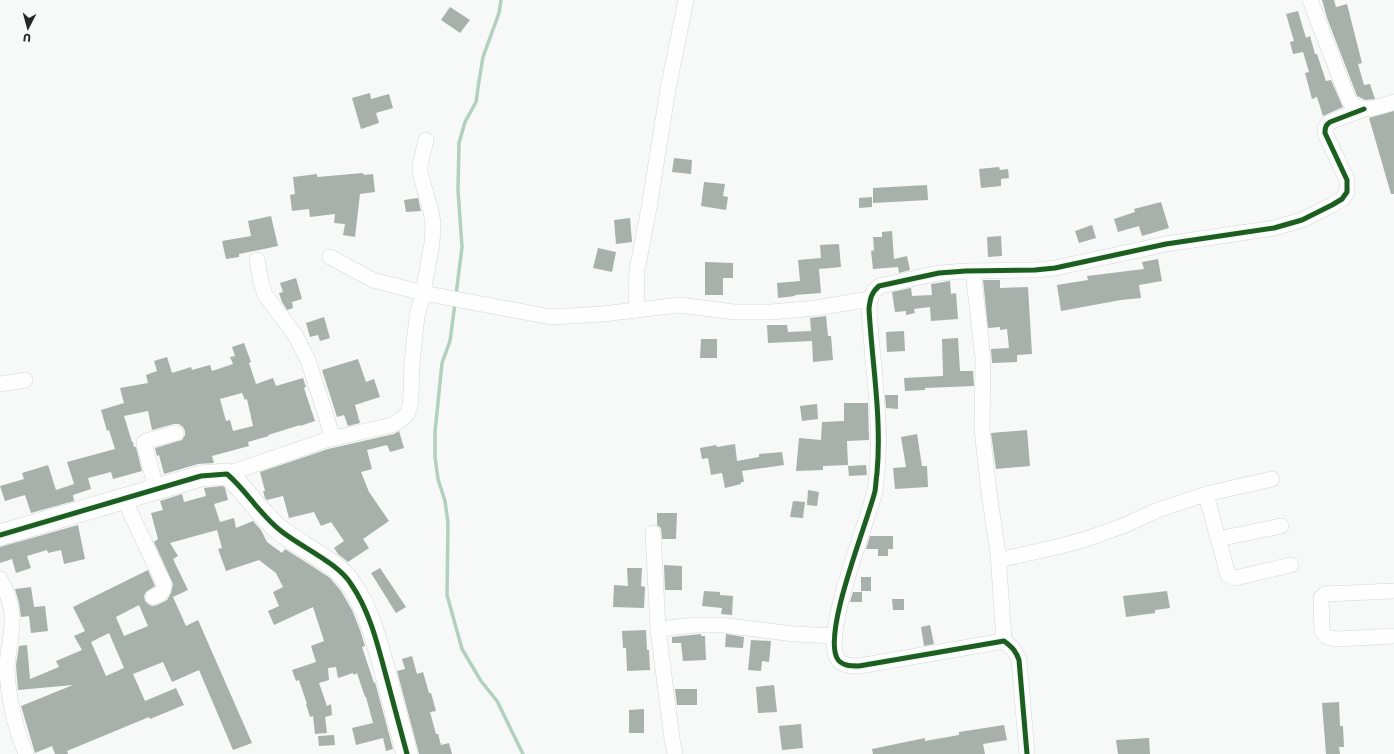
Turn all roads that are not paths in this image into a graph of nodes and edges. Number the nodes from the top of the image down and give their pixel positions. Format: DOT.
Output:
graph roads {
  1 [pos="686,0"];
  2 [pos="1310,0"];
  3 [pos="1394,102"];
  4 [pos="1364,109"];
  5 [pos="426,140"];
  6 [pos="330,257"];
  7 [pos="257,260"];
  8 [pos="973,271"];
  9 [pos="423,293"];
  10 [pos="870,299"];
  11 [pos="636,310"];
  12 [pos="25,380"];
  13 [pos="0,384"];
  14 [pos="176,433"];
  15 [pos="333,438"];
  16 [pos="227,474"];
  17 [pos="1272,479"];
  18 [pos="156,489"];
  19 [pos="1206,494"];
  20 [pos="124,499"];
  21 [pos="1281,526"];
  22 [pos="653,533"];
  23 [pos="0,535"];
  24 [pos="1218,539"];
  25 [pos="999,560"];
  26 [pos="1291,565"];
  27 [pos="0,579"];
  28 [pos="1394,591"];
  29 [pos="153,598"];
  30 [pos="658,629"];
  31 [pos="835,636"];
  32 [pos="1394,636"];
  33 [pos="1004,641"];
  34 [pos="26,754"];
  35 [pos="407,754"];
  36 [pos="675,754"];
  37 [pos="1027,754"];
  1 -- 11 [label="street"];
  2 -- 4 [label="street"];
  3 -- 4 [label="street"];
  4 -- 8 [label="street"];
  5 -- 9 [label="street"];
  6 -- 9 [label="street"];
  7 -- 15 [label="street"];
  8 -- 10 [label="street"];
  8 -- 25 [label="street"];
  9 -- 11 [label="street"];
  9 -- 15 [label="street"];
  10 -- 11 [label="street"];
  10 -- 31 [label="street"];
  12 -- 13 [label="street"];
  14 -- 18 [label="street"];
  15 -- 16 [label="street"];
  16 -- 18 [label="street"];
  16 -- 35 [label="street"];
  17 -- 19 [label="street"];
  18 -- 20 [label="street"];
  19 -- 24 [label="street"];
  19 -- 25 [label="street"];
  20 -- 23 [label="street"];
  20 -- 29 [label="street"];
  21 -- 24 [label="street"];
  22 -- 30 [label="street"];
  24 -- 26 [label="street"];
  25 -- 33 [label="street"];
  27 -- 34 [label="street"];
  28 -- 32 [label="street"];
  30 -- 31 [label="street"];
  30 -- 36 [label="street"];
  31 -- 33 [label="street"];
  33 -- 37 [label="street"];
}
